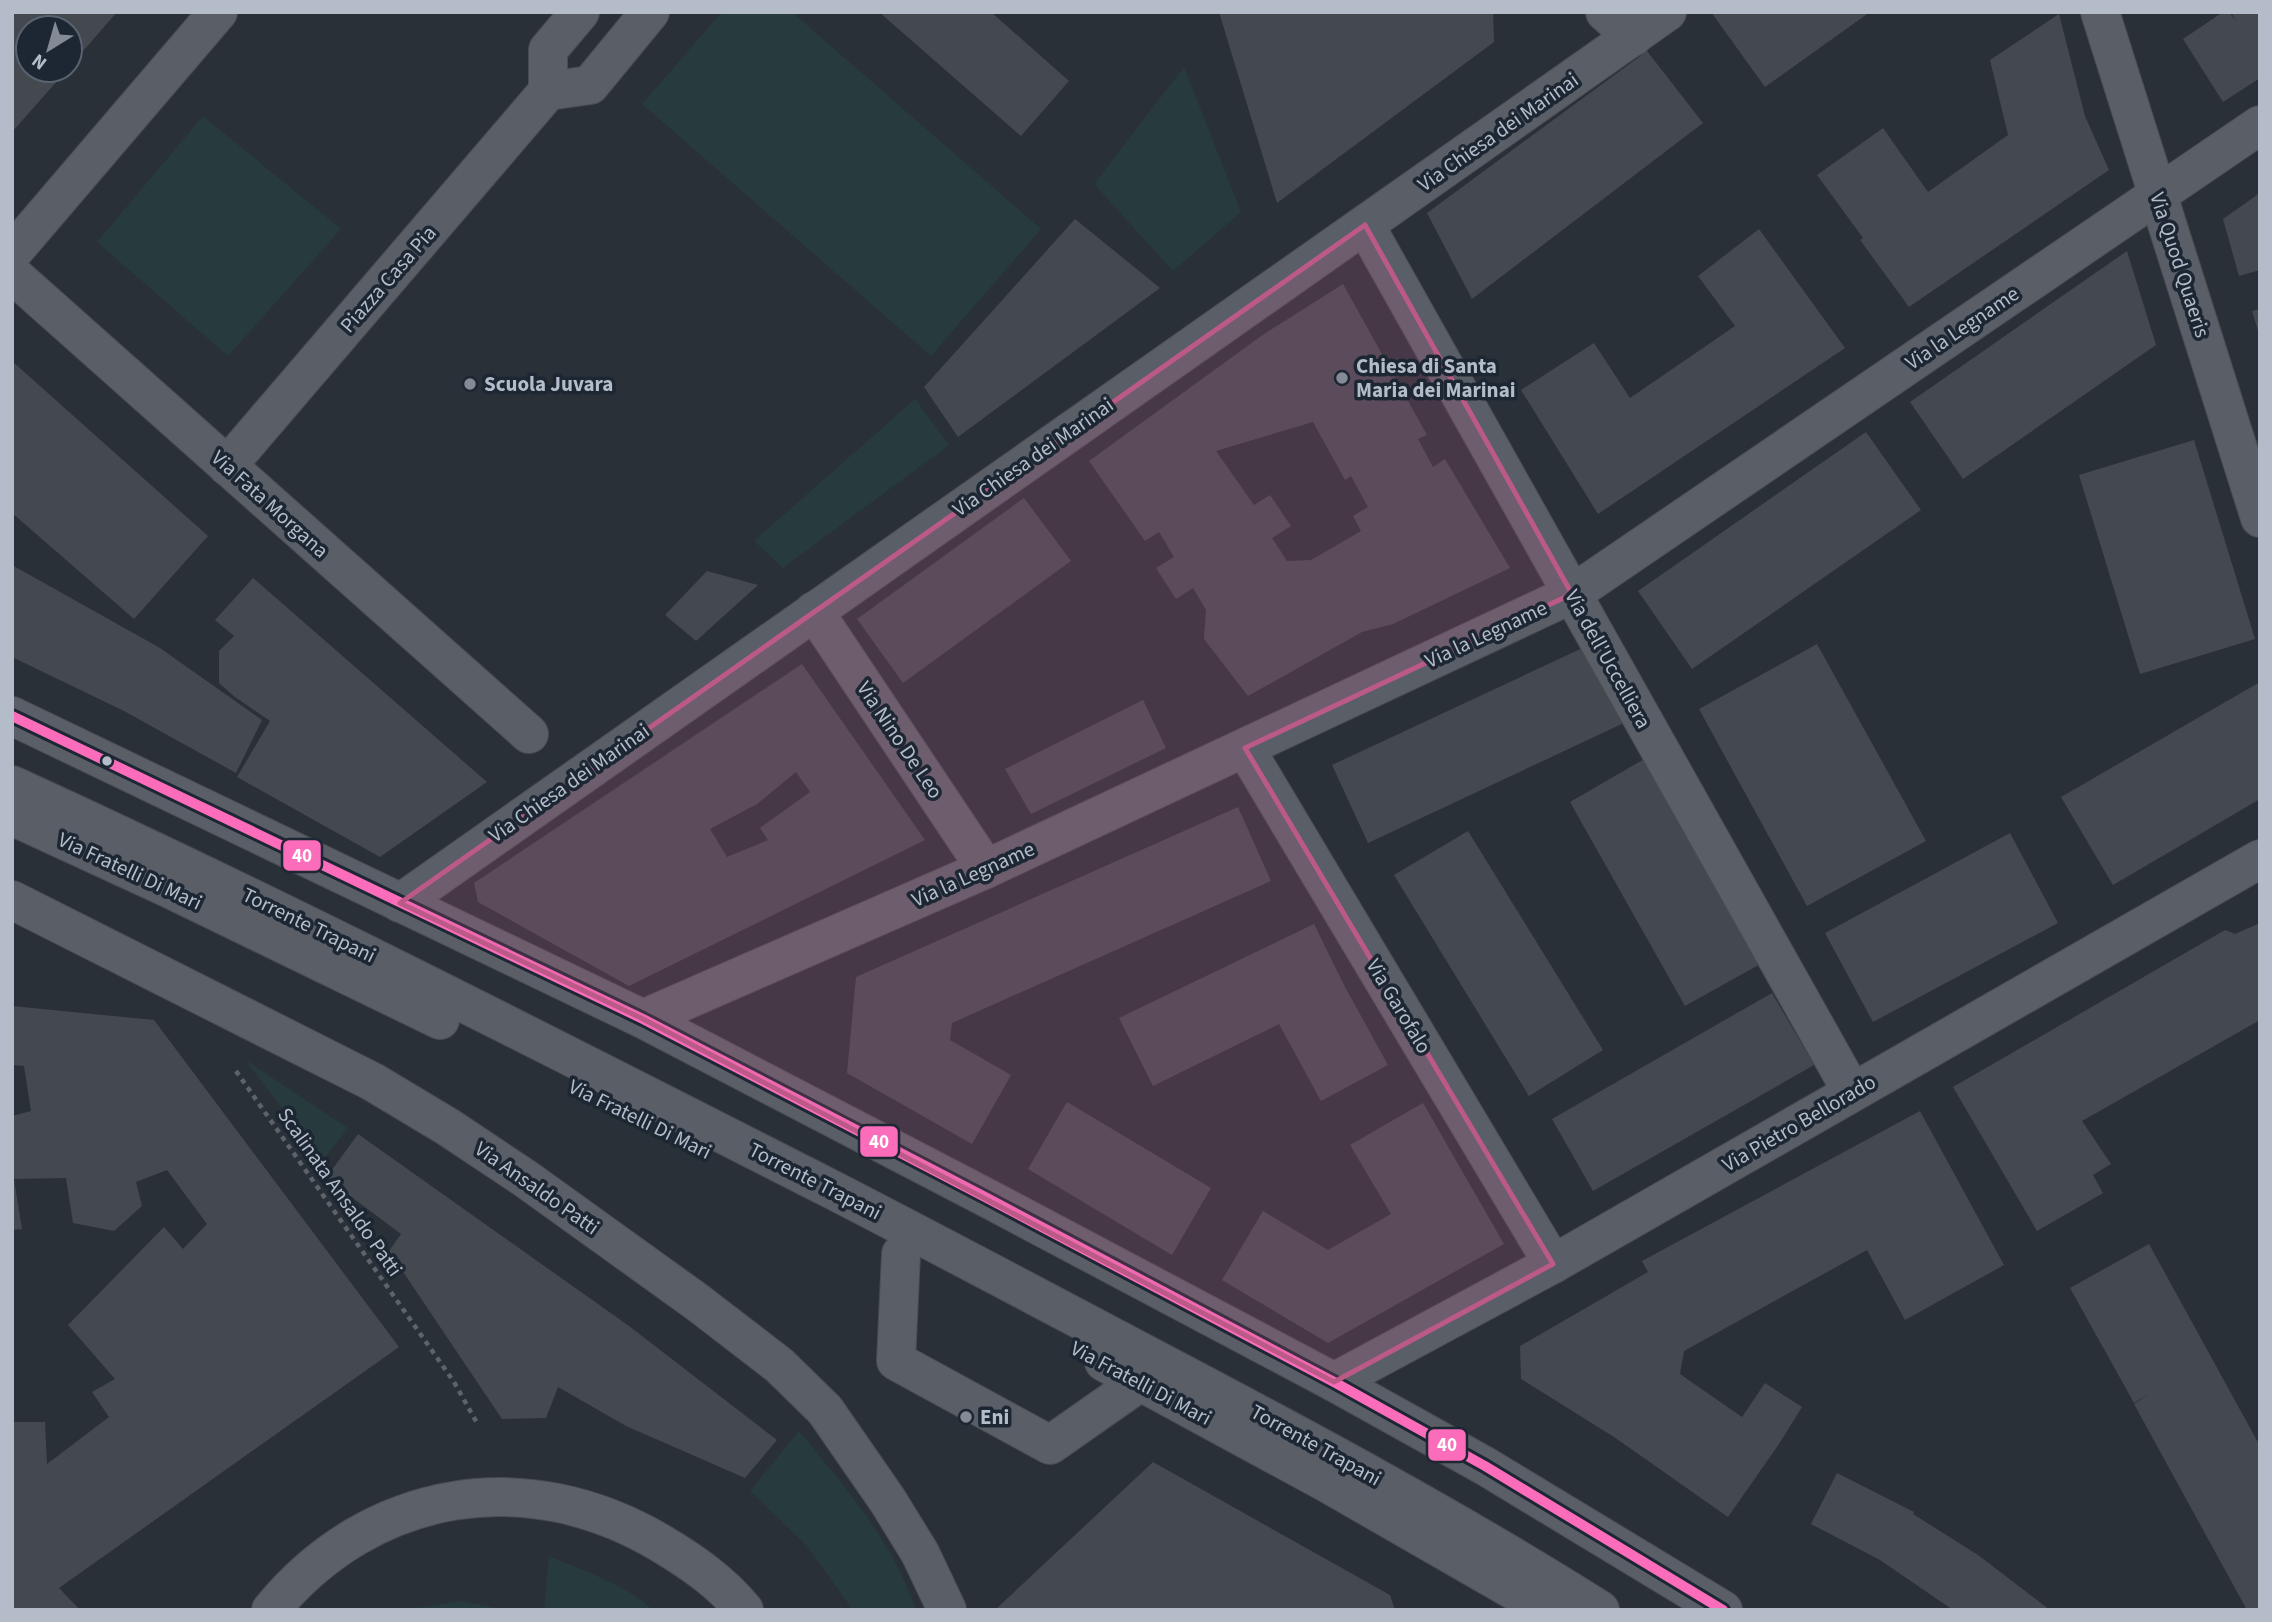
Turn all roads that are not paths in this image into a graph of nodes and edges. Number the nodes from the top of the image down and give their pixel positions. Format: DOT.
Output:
graph roads {
  1 [pos="218,12"];
  2 [pos="580,12"];
  3 [pos="650,12"];
  4 [pos="1667,12"];
  5 [pos="2100,12"];
  6 [pos="1619,24"];
  7 [pos="548,92"];
  8 [pos="2260,125"];
  9 [pos="2158,195"];
  10 [pos="1365,225"];
  11 [pos="12,253"];
  12 [pos="12,274"];
  13 [pos="227,466"];
  14 [pos="2260,518"];
  15 [pos="1572,594"];
  16 [pos="814,611"];
  17 [pos="12,716"];
  18 [pos="529,734"];
  19 [pos="1245,748"];
  20 [pos="12,785"];
  21 [pos="12,816"];
  22 [pos="2260,859"];
  23 [pos="986,869"];
  24 [pos="12,900"];
  25 [pos="400,902"];
  26 [pos="643,1019"];
  27 [pos="1852,1093"];
  28 [pos="901,1254"];
  29 [pos="1553,1264"];
  30 [pos="1140,1382"];
  31 [pos="1334,1382"];
  32 [pos="1525,1604"];
  33 [pos="271,1610"];
  34 [pos="744,1610"];
  35 [pos="947,1610"];
  36 [pos="1600,1610"];
  37 [pos="1723,1610"];
  1 -- 11 [label="street"];
  2 -- 7 [label="street"];
  3 -- 7 [label="street"];
  4 -- 6 [label="street, Via Chiesa dei Marinai"];
  5 -- 9 [label="street, Via Quod Quaeris"];
  6 -- 10 [label="street, Via Chiesa dei Marinai"];
  7 -- 13 [label="street, Piazza Casa Pia"];
  8 -- 9 [label="street, Via la Legname"];
  9 -- 14 [label="street, Via Quod Quaeris"];
  9 -- 15 [label="street, Via la Legname"];
  10 -- 15 [label="street, Via dell'Uccelliera"];
  10 -- 16 [label="street, Via Chiesa dei Marinai"];
  12 -- 13 [label="street, Via Fata Morgana"];
  13 -- 18 [label="street, Via Fata Morgana"];
  15 -- 19 [label="street, Via la Legname"];
  15 -- 27 [label="street, Via dell'Uccelliera"];
  16 -- 23 [label="street, Via Nino De Leo"];
  16 -- 25 [label="street, Via Chiesa dei Marinai"];
  17 -- 25 [label="street"];
  19 -- 23 [label="street, Via la Legname"];
  19 -- 29 [label="street, Via Garofalo"];
  20 -- 36 [label="street, Torrente Trapani"];
  21 -- 28 [label="street, Via Fratelli Di Mari"];
  22 -- 27 [label="street, Via Pietro Bellorado"];
  23 -- 26 [label="street, Via la Legname"];
  24 -- 35 [label="street, Via Ansaldo Patti"];
  25 -- 26 [label="street"];
  26 -- 31 [label="street"];
  27 -- 29 [label="street, Via Pietro Bellorado"];
  28 -- 30 [label="street, Via Fratelli Di Mari"];
  28 -- 30 [label="street"];
  29 -- 31 [label="street, Via Pietro Bellorado"];
  30 -- 32 [label="street, Via Fratelli Di Mari"];
  31 -- 37 [label="street"];
  33 -- 34 [label="main road"];
}
